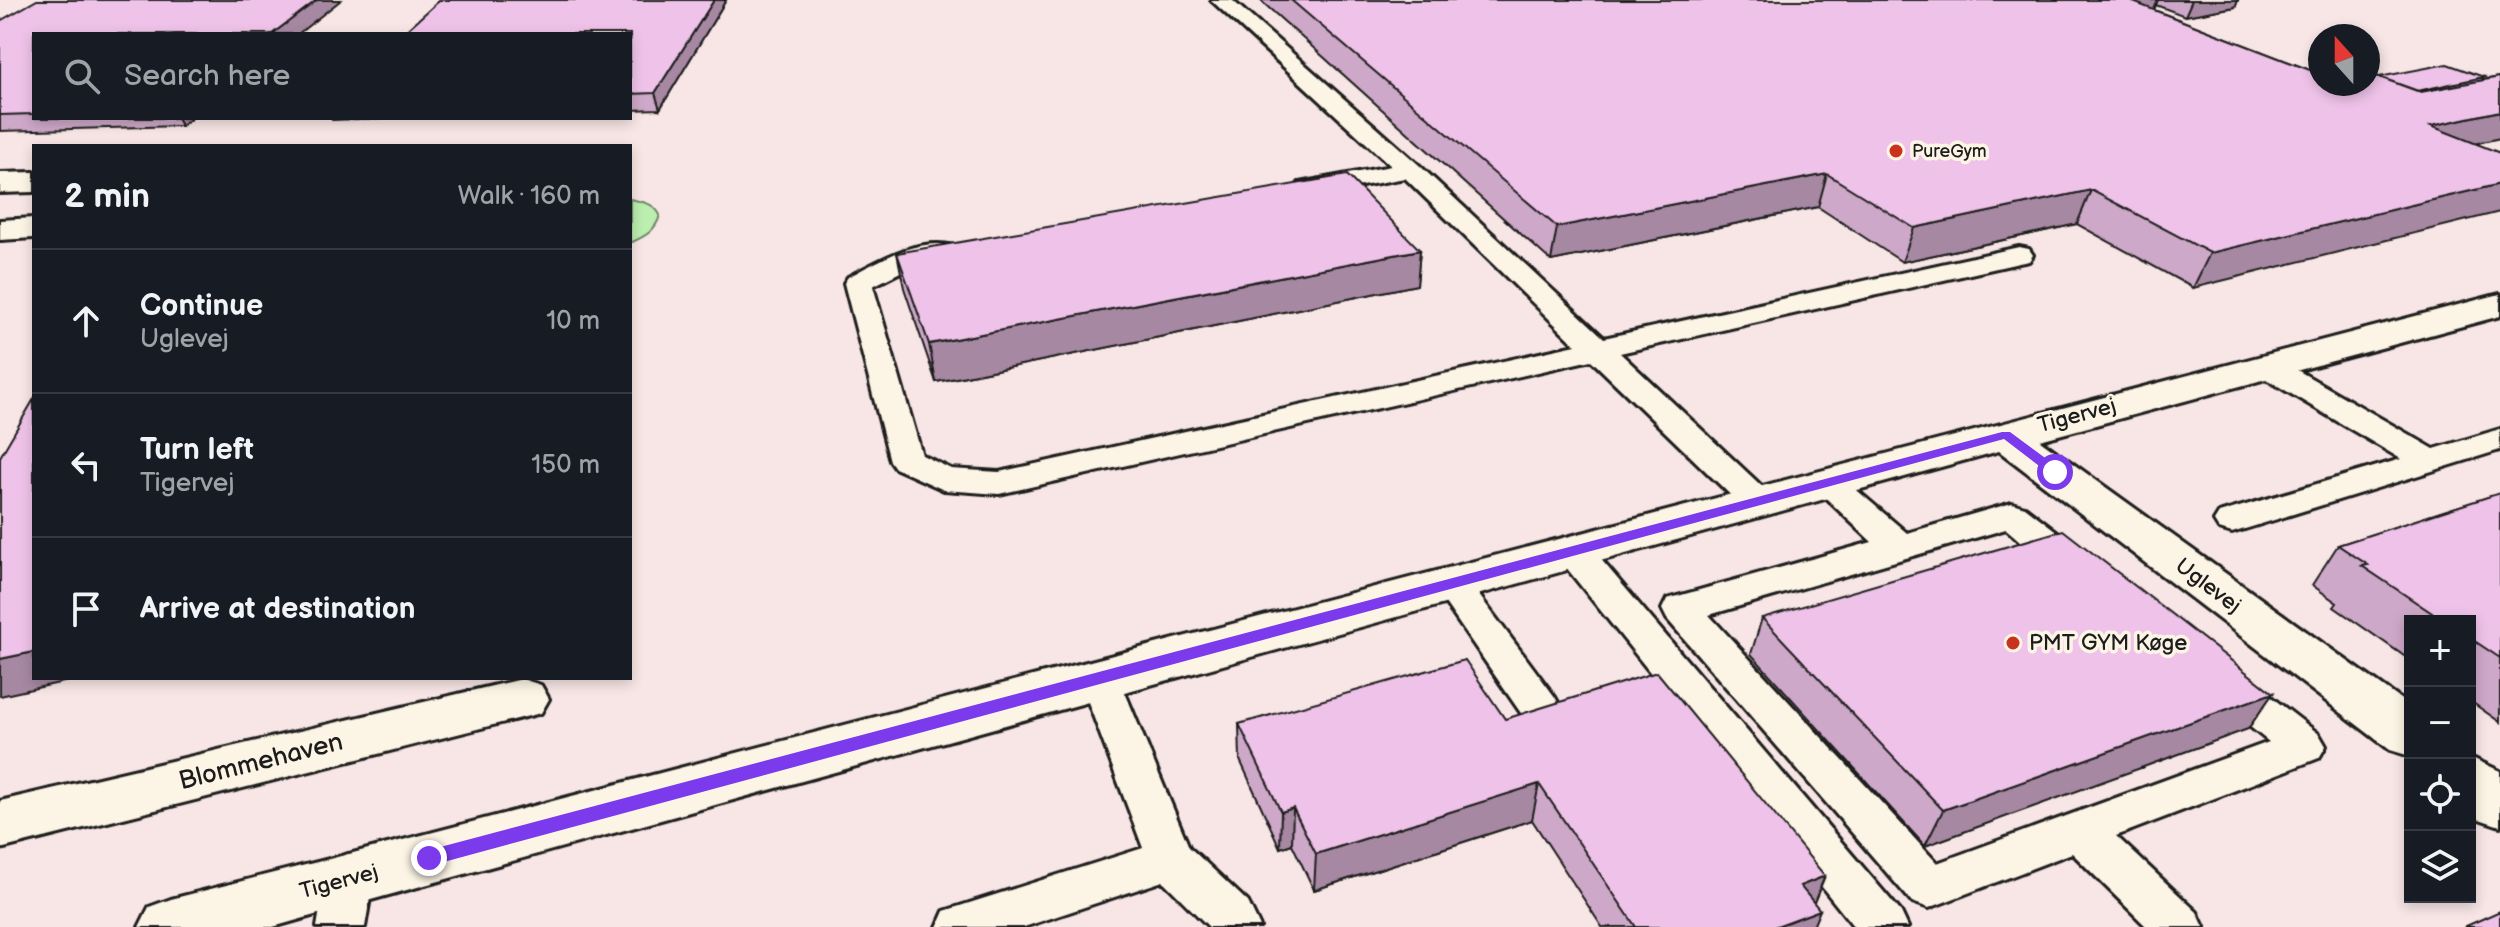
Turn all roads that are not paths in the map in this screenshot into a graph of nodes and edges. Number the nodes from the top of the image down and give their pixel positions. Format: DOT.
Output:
graph roads {
  1 [pos="1221,0"];
  2 [pos="1410,170"];
  3 [pos="32,182"];
  4 [pos="0,183"];
  5 [pos="1284,192"];
  6 [pos="32,228"];
  7 [pos="0,230"];
  8 [pos="970,247"];
  9 [pos="2019,255"];
  10 [pos="2500,305"];
  11 [pos="1600,351"];
  12 [pos="2267,366"];
  13 [pos="2006,435"];
  14 [pos="2500,439"];
  15 [pos="2430,461"];
  16 [pos="1826,482"];
  17 [pos="1757,501"];
  18 [pos="2232,521"];
  19 [pos="1900,547"];
  20 [pos="1574,552"];
  21 [pos="1451,584"];
  22 [pos="2109,592"];
  23 [pos="2194,659"];
  24 [pos="1099,678"];
  25 [pos="522,699"];
  26 [pos="1540,708"];
  27 [pos="2404,731"];
  28 [pos="2476,784"];
  29 [pos="2500,802"];
  30 [pos="0,825"];
  31 [pos="2079,830"];
  32 [pos="1171,859"];
  33 [pos="345,903"];
  34 [pos="243,917"];
  35 [pos="961,926"];
  36 [pos="171,927"];
  37 [pos="1236,927"];
  38 [pos="1884,927"];
  39 [pos="2180,927"];
  1 -- 2 [label="lane"];
  2 -- 5 [label="lane"];
  2 -- 11 [label="lane"];
  3 -- 4 [label="street"];
  6 -- 7 [label="street"];
  8 -- 11 [label="lane"];
  9 -- 11 [label="lane"];
  10 -- 12 [label="street, Tigervej"];
  11 -- 17 [label="lane"];
  12 -- 13 [label="street, Tigervej"];
  12 -- 15 [label="lane"];
  13 -- 16 [label="street, Tigervej"];
  13 -- 27 [label="street, Uglevej"];
  14 -- 15 [label="lane"];
  15 -- 18 [label="lane"];
  16 -- 17 [label="street, Tigervej"];
  16 -- 19 [label="lane"];
  17 -- 20 [label="street, Tigervej"];
  19 -- 22 [label="lane"];
  19 -- 31 [label="lane"];
  20 -- 21 [label="street, Tigervej"];
  20 -- 38 [label="lane"];
  21 -- 24 [label="street, Tigervej"];
  21 -- 26 [label="lane"];
  23 -- 31 [label="lane"];
  24 -- 32 [label="lane"];
  24 -- 33 [label="street, Tigervej"];
  25 -- 30 [label="street, Blommehaven"];
  28 -- 29 [label="street"];
  31 -- 39 [label="lane"];
  32 -- 35 [label="lane"];
  32 -- 37 [label="lane"];
  33 -- 34 [label="street, Tigervej"];
  34 -- 36 [label="street, Tigervej"];
}
